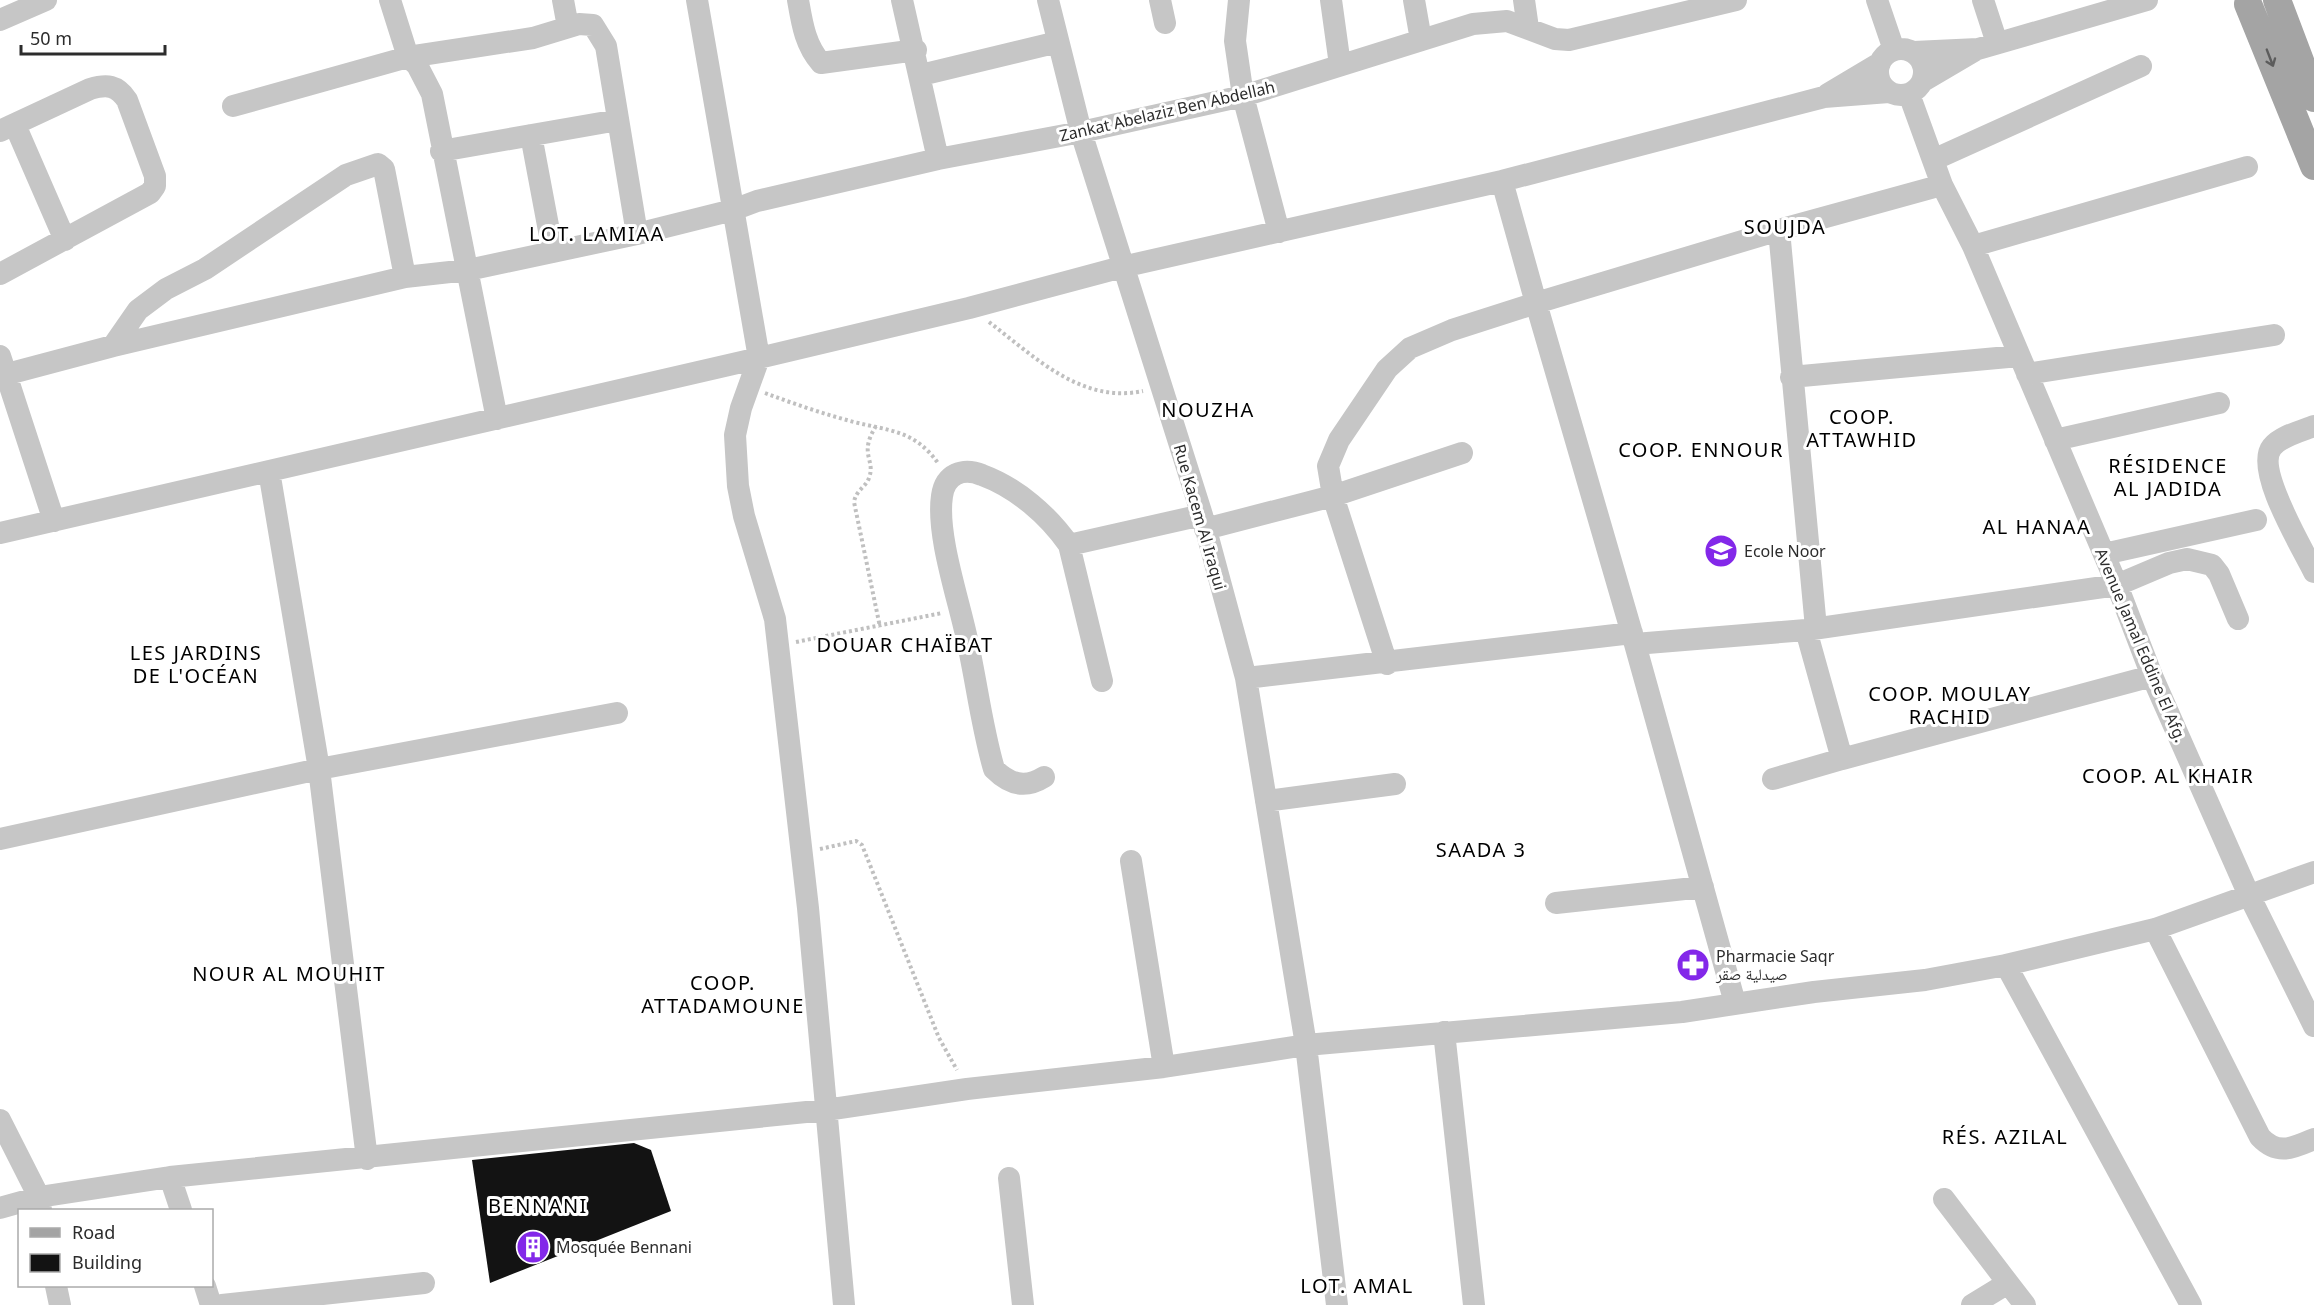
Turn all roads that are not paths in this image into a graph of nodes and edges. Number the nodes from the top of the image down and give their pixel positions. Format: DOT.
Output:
graph roads {
  1 [pos="46,0"];
  2 [pos="390,0"];
  3 [pos="563,0"];
  4 [pos="697,0"];
  5 [pos="798,0"];
  6 [pos="902,0"];
  7 [pos="1048,0"];
  8 [pos="1160,0"];
  9 [pos="1239,0"];
  10 [pos="1330,0"];
  11 [pos="1414,0"];
  12 [pos="1524,0"];
  13 [pos="1736,0"];
  14 [pos="1877,0"];
  15 [pos="1983,0"];
  16 [pos="2147,0"];
  17 [pos="2277,0"];
  18 [pos="2249,1"];
  19 [pos="1674,8"];
  20 [pos="0,20"];
  21 [pos="1165,23"];
  22 [pos="568,27"];
  23 [pos="1528,28"];
  24 [pos="1421,40"];
  25 [pos="1058,42"];
  26 [pos="1987,46"];
  27 [pos="916,50"];
  28 [pos="1896,55"];
  29 [pos="408,57"];
  30 [pos="1341,65"];
  31 [pos="2141,66"];
  32 [pos="921,75"];
  33 [pos="1907,89"];
  34 [pos="1243,96"];
  35 [pos="1824,97"];
  36 [pos="2314,98"];
  37 [pos="232,106"];
  38 [pos="618,120"];
  39 [pos="8,128"];
  40 [pos="1081,132"];
  41 [pos="531,135"];
  42 [pos="441,151"];
  43 [pos="938,159"];
  44 [pos="1933,160"];
  45 [pos="2314,166"];
  46 [pos="2247,167"];
  47 [pos="1502,181"];
  48 [pos="1942,184"];
  49 [pos="733,210"];
  50 [pos="1779,230"];
  51 [pos="1279,232"];
  52 [pos="637,234"];
  53 [pos="64,240"];
  54 [pos="1973,246"];
  55 [pos="553,252"];
  56 [pos="1122,267"];
  57 [pos="468,270"];
  58 [pos="0,274"];
  59 [pos="405,277"];
  60 [pos="1536,303"];
  61 [pos="2274,335"];
  62 [pos="113,346"];
  63 [pos="759,358"];
  64 [pos="2023,365"];
  65 [pos="2,369"];
  66 [pos="1791,377"];
  67 [pos="2219,403"];
  68 [pos="497,419"];
  69 [pos="2314,426"];
  70 [pos="2055,440"];
  71 [pos="1462,453"];
  72 [pos="269,471"];
  73 [pos="1333,496"];
  74 [pos="2256,520"];
  75 [pos="54,521"];
  76 [pos="1203,522"];
  77 [pos="0,533"];
  78 [pos="1069,545"];
  79 [pos="2104,554"];
  80 [pos="2314,572"];
  81 [pos="2117,585"];
  82 [pos="2238,619"];
  83 [pos="1811,629"];
  84 [pos="1634,639"];
  85 [pos="1387,664"];
  86 [pos="2152,676"];
  87 [pos="1246,678"];
  88 [pos="1102,681"];
  89 [pos="617,712"];
  90 [pos="1842,759"];
  91 [pos="319,769"];
  92 [pos="1044,777"];
  93 [pos="1773,780"];
  94 [pos="1395,784"];
  95 [pos="1266,801"];
  96 [pos="0,838"];
  97 [pos="1131,861"];
  98 [pos="2314,872"];
  99 [pos="1702,886"];
  100 [pos="2248,893"];
  101 [pos="1556,903"];
  102 [pos="2155,928"];
  103 [pos="2006,965"];
  104 [pos="1735,1003"];
  105 [pos="2314,1026"];
  106 [pos="1444,1032"];
  107 [pos="1306,1045"];
  108 [pos="1164,1067"];
  109 [pos="826,1110"];
  110 [pos="0,1120"];
  111 [pos="2314,1139"];
  112 [pos="367,1159"];
  113 [pos="170,1177"];
  114 [pos="1009,1178"];
  115 [pos="1944,1199"];
  116 [pos="40,1204"];
  117 [pos="0,1208"];
  118 [pos="181,1209"];
  119 [pos="424,1283"];
  120 [pos="2008,1283"];
  121 [pos="56,1287"];
  122 [pos="205,1287"];
  123 [pos="314,1300"];
  124 [pos="60,1305"];
  125 [pos="211,1305"];
  126 [pos="222,1305"];
  127 [pos="844,1305"];
  128 [pos="1023,1305"];
  129 [pos="1337,1305"];
  130 [pos="1474,1305"];
  131 [pos="1972,1305"];
  132 [pos="2025,1305"];
  133 [pos="2191,1305"];
  1 -- 20 [label="street"];
  2 -- 29 [label="street"];
  3 -- 22 [label="street"];
  4 -- 49 [label="street"];
  5 -- 27 [label="street"];
  6 -- 27 [label="street"];
  7 -- 25 [label="street, Rue Kacem Al Iraqui"];
  8 -- 21 [label="street"];
  9 -- 34 [label="street"];
  10 -- 30 [label="street"];
  11 -- 24 [label="street"];
  12 -- 23 [label="street"];
  13 -- 19 [label="street, Zankat Abelaziz Ben Abdellah"];
  14 -- 28 [label="street"];
  15 -- 26 [label="street"];
  16 -- 26 [label="street"];
  17 -- 36 [label="main road"];
  18 -- 45 [label="main road, one-way"];
  19 -- 23 [label="street, Zankat Abelaziz Ben Abdellah"];
  22 -- 29 [label="street"];
  22 -- 38 [label="street"];
  23 -- 24 [label="street, Zankat Abelaziz Ben Abdellah"];
  24 -- 30 [label="street, Zankat Abelaziz Ben Abdellah"];
  25 -- 32 [label="street"];
  25 -- 40 [label="street, Rue Kacem Al Iraqui"];
  26 -- 28 [label="street"];
  26 -- 33 [label="street"];
  27 -- 32 [label="street"];
  28 -- 33 [label="street"];
  28 -- 33 [label="street"];
  28 -- 35 [label="street"];
  29 -- 37 [label="street"];
  29 -- 42 [label="street"];
  30 -- 34 [label="street, Zankat Abelaziz Ben Abdellah"];
  31 -- 44 [label="street"];
  32 -- 43 [label="street"];
  33 -- 35 [label="street"];
  33 -- 44 [label="street, Avenue Jamal Eddine El Afg."];
  34 -- 40 [label="street, Zankat Abelaziz Ben Abdellah"];
  34 -- 51 [label="street"];
  35 -- 47 [label="street"];
  38 -- 41 [label="street"];
  38 -- 52 [label="street"];
  39 -- 53 [label="street"];
  39 -- 53 [label="street"];
  40 -- 43 [label="street, Zankat Abelaziz Ben Abdellah"];
  40 -- 56 [label="street, Rue Kacem Al Iraqui"];
  41 -- 42 [label="street"];
  41 -- 55 [label="street"];
  42 -- 57 [label="street"];
  43 -- 49 [label="street, Zankat Abelaziz Ben Abdellah"];
  44 -- 48 [label="street, Avenue Jamal Eddine El Afg."];
  46 -- 54 [label="street"];
  47 -- 51 [label="street"];
  47 -- 60 [label="street"];
  48 -- 50 [label="street"];
  48 -- 54 [label="street, Avenue Jamal Eddine El Afg."];
  49 -- 52 [label="street, Zankat Abelaziz Ben Abdellah"];
  49 -- 63 [label="street"];
  50 -- 60 [label="street"];
  50 -- 66 [label="street"];
  51 -- 56 [label="street"];
  52 -- 55 [label="street, Zankat Abelaziz Ben Abdellah"];
  53 -- 58 [label="street"];
  54 -- 64 [label="street, Avenue Jamal Eddine El Afg."];
  55 -- 57 [label="street, Zankat Abelaziz Ben Abdellah"];
  56 -- 63 [label="street"];
  56 -- 76 [label="street, Rue Kacem Al Iraqui"];
  57 -- 59 [label="street, Zankat Abelaziz Ben Abdellah"];
  57 -- 68 [label="street"];
  59 -- 62 [label="street, Zankat Abelaziz Ben Abdellah"];
  59 -- 62 [label="street"];
  60 -- 73 [label="street"];
  60 -- 84 [label="street"];
  61 -- 64 [label="street"];
  62 -- 65 [label="street, Zankat Abelaziz Ben Abdellah"];
  63 -- 68 [label="street"];
  63 -- 109 [label="street"];
  64 -- 66 [label="street"];
  64 -- 70 [label="street, Avenue Jamal Eddine El Afg."];
  65 -- 75 [label="street"];
  66 -- 83 [label="street"];
  67 -- 70 [label="street"];
  68 -- 72 [label="street"];
  69 -- 80 [label="street"];
  70 -- 79 [label="street, Avenue Jamal Eddine El Afg."];
  71 -- 73 [label="street"];
  72 -- 75 [label="street"];
  72 -- 91 [label="street"];
  73 -- 76 [label="street"];
  73 -- 85 [label="street"];
  74 -- 79 [label="street"];
  75 -- 77 [label="street"];
  76 -- 78 [label="street"];
  76 -- 87 [label="street, Rue Kacem Al Iraqui"];
  78 -- 88 [label="street"];
  78 -- 92 [label="street"];
  79 -- 81 [label="street, Avenue Jamal Eddine El Afg."];
  81 -- 82 [label="street"];
  81 -- 83 [label="street"];
  81 -- 86 [label="street, Avenue Jamal Eddine El Afg."];
  83 -- 84 [label="street"];
  83 -- 90 [label="street"];
  84 -- 85 [label="street"];
  84 -- 99 [label="street"];
  85 -- 87 [label="street"];
  86 -- 90 [label="street"];
  86 -- 100 [label="street, Avenue Jamal Eddine El Afg."];
  87 -- 95 [label="street, Rue Kacem Al Iraqui"];
  89 -- 91 [label="street"];
  90 -- 93 [label="street"];
  91 -- 96 [label="street"];
  91 -- 112 [label="street"];
  94 -- 95 [label="street"];
  95 -- 107 [label="street, Rue Kacem Al Iraqui"];
  97 -- 108 [label="street"];
  98 -- 100 [label="street"];
  99 -- 101 [label="street"];
  99 -- 104 [label="street"];
  100 -- 102 [label="street"];
  100 -- 105 [label="street, Avenue Jamal Eddine El Afg."];
  102 -- 103 [label="street"];
  102 -- 111 [label="street"];
  103 -- 104 [label="street"];
  103 -- 133 [label="street"];
  104 -- 106 [label="street"];
  106 -- 107 [label="street"];
  106 -- 130 [label="street"];
  107 -- 108 [label="street"];
  107 -- 129 [label="street, Rue Kacem Al Iraqui"];
  108 -- 109 [label="street"];
  109 -- 112 [label="street"];
  109 -- 127 [label="street"];
  110 -- 116 [label="street"];
  112 -- 113 [label="street"];
  113 -- 116 [label="street"];
  113 -- 118 [label="street"];
  114 -- 128 [label="street"];
  115 -- 120 [label="street"];
  116 -- 117 [label="street"];
  119 -- 123 [label="street"];
  120 -- 131 [label="street"];
  120 -- 132 [label="street"];
  121 -- 124 [label="street"];
  122 -- 125 [label="street"];
  123 -- 126 [label="street"];
}
